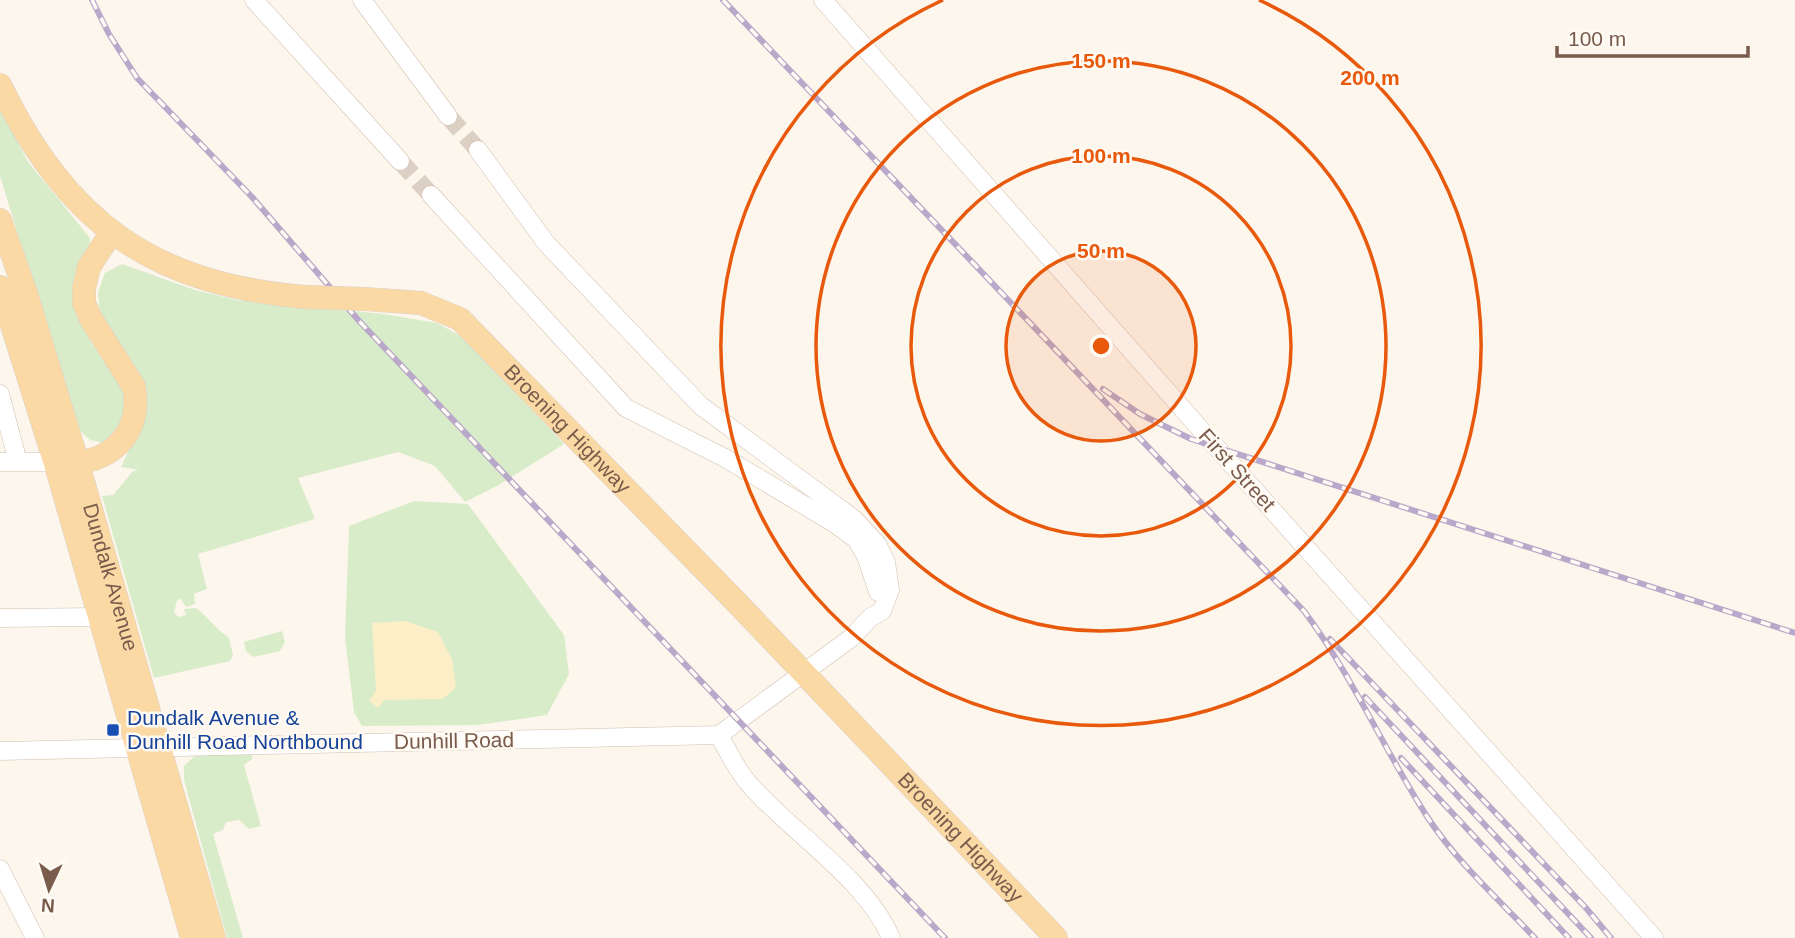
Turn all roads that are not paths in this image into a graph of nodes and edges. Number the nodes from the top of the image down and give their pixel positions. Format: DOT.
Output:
graph roads {
  1 [pos="254,0"];
  2 [pos="362,0"];
  3 [pos="823,0"];
  4 [pos="0,85"];
  5 [pos="448,116"];
  6 [pos="478,150"];
  7 [pos="400,161"];
  8 [pos="431,195"];
  9 [pos="0,220"];
  10 [pos="111,233"];
  11 [pos="1,290"];
  12 [pos="0,394"];
  13 [pos="9,462"];
  14 [pos="55,462"];
  15 [pos="78,464"];
  16 [pos="878,592"];
  17 [pos="99,617"];
  18 [pos="0,618"];
  19 [pos="803,672"];
  20 [pos="719,735"];
  21 [pos="137,748"];
  22 [pos="161,748"];
  23 [pos="0,751"];
  24 [pos="0,869"];
  25 [pos="35,938"];
  26 [pos="192,938"];
  27 [pos="214,938"];
  28 [pos="891,938"];
  29 [pos="1056,938"];
  30 [pos="1654,938"];
  1 -- 7 [label="street"];
  2 -- 5 [label="street"];
  3 -- 30 [label="street, First Street"];
  4 -- 10 [label="main road, Broening Highway"];
  6 -- 19 [label="street"];
  8 -- 16 [label="street"];
  9 -- 15 [label="main road, Dundalk Avenue"];
  10 -- 15 [label="main road"];
  10 -- 19 [label="main road, Broening Highway, bridge"];
  11 -- 14 [label="main road, Dundalk Avenue"];
  12 -- 13 [label="street"];
  13 -- 14 [label="street"];
  14 -- 15 [label="main road"];
  14 -- 17 [label="main road, Dundalk Avenue"];
  15 -- 22 [label="main road, Dundalk Avenue"];
  17 -- 18 [label="street"];
  17 -- 21 [label="main road, Dundalk Avenue"];
  19 -- 20 [label="street"];
  19 -- 29 [label="main road, Broening Highway"];
  20 -- 22 [label="street, Dunhill Road"];
  20 -- 28 [label="street"];
  21 -- 22 [label="street, Dunhill Road"];
  21 -- 23 [label="street, Dunhill Road"];
  21 -- 26 [label="main road, Dundalk Avenue"];
  22 -- 27 [label="main road, Dundalk Avenue"];
  24 -- 25 [label="street"];
}
